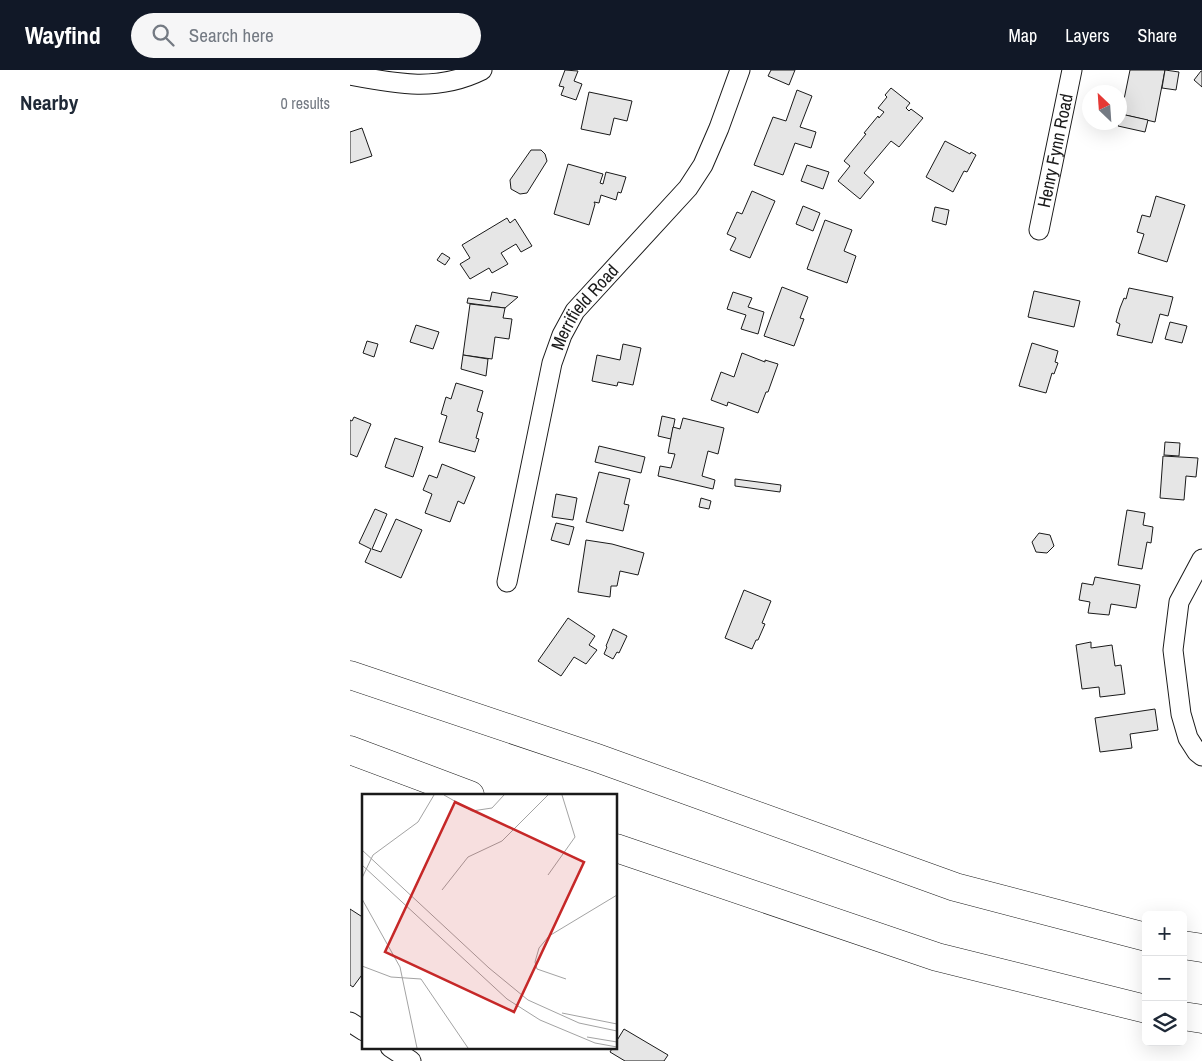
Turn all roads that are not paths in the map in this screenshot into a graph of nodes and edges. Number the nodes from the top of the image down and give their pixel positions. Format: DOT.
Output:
graph roads {
  1 [pos="482,70"];
  2 [pos="740,70"];
  3 [pos="1072,70"];
  4 [pos="350,75"];
  5 [pos="1039,230"];
  6 [pos="1202,559"];
  7 [pos="507,582"];
  8 [pos="350,675"];
  9 [pos="350,750"];
  10 [pos="1202,756"];
  11 [pos="467,794"];
  12 [pos="618,849"];
  13 [pos="1142,936"];
  14 [pos="1187,946"];
  15 [pos="1202,948"];
  16 [pos="1142,1008"];
  17 [pos="1187,1017"];
  18 [pos="1202,1019"];
  19 [pos="350,1022"];
  20 [pos="362,1030"];
  21 [pos="392,1048"];
  22 [pos="411,1061"];
  1 -- 4 [label="street"];
  2 -- 7 [label="street, Merrifield Road"];
  3 -- 5 [label="street, Henry Fynn Road"];
  6 -- 10 [label="street"];
  8 -- 13 [label="highway"];
  9 -- 11 [label="highway"];
  12 -- 16 [label="highway"];
  14 -- 15 [label="highway"];
  17 -- 18 [label="highway"];
  19 -- 20 [label="street"];
  21 -- 22 [label="street"];
}
